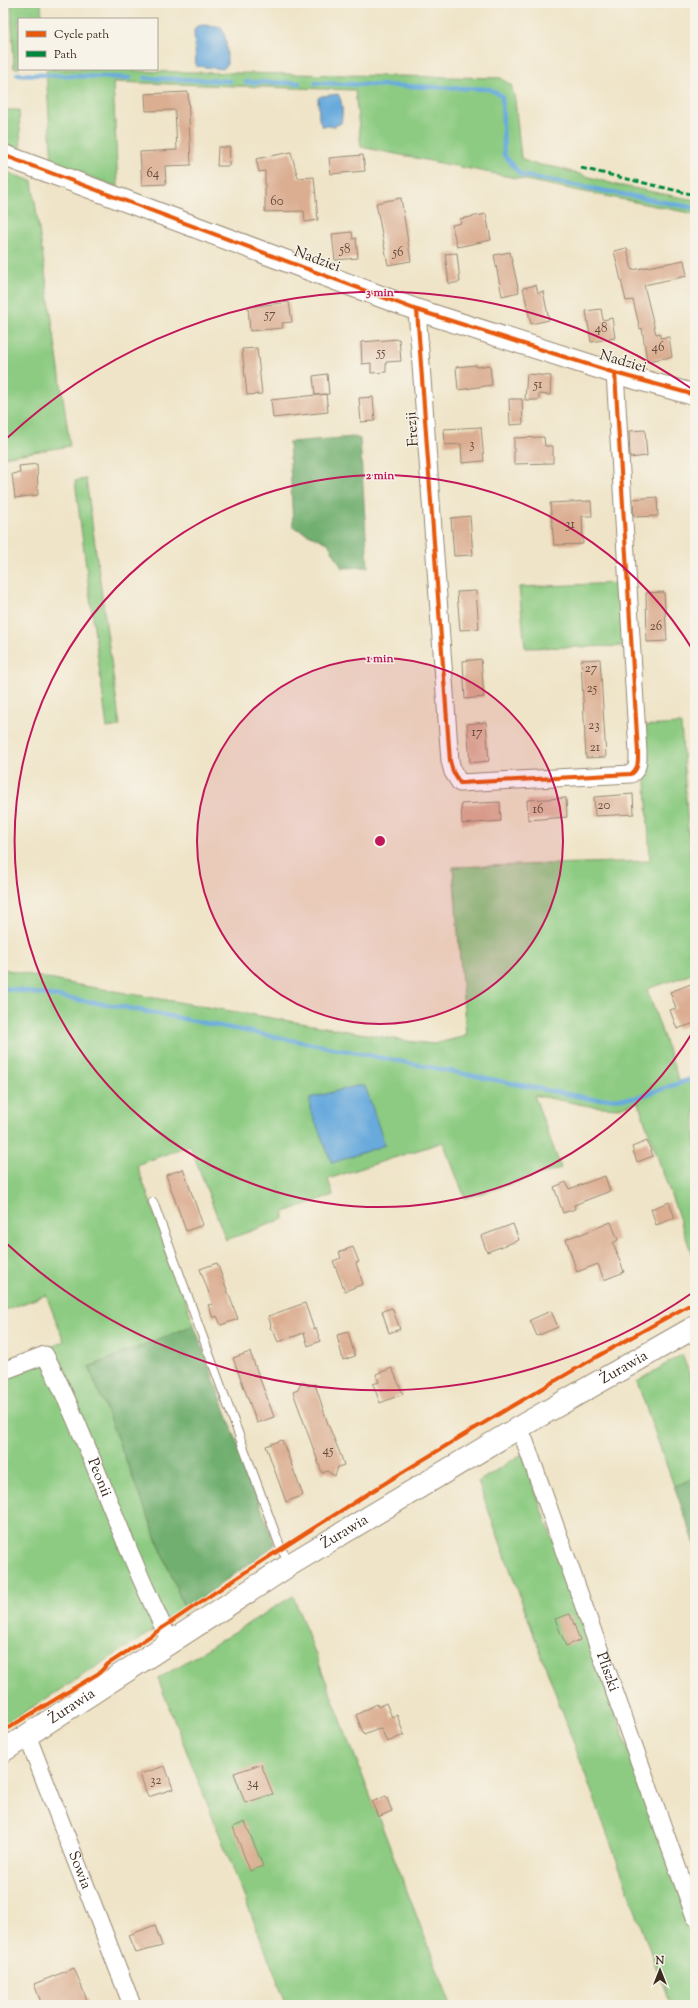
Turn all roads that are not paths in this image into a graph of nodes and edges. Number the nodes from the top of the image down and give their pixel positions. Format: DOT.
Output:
graph roads {
  1 [pos="3,155"];
  2 [pos="417,310"];
  3 [pos="615,373"];
  4 [pos="695,395"];
  5 [pos="153,1202"];
  6 [pos="695,1327"];
  7 [pos="3,1371"];
  8 [pos="518,1428"];
  9 [pos="291,1564"];
  10 [pos="170,1642"];
  11 [pos="27,1735"];
  12 [pos="3,1751"];
  13 [pos="695,1917"];
  14 [pos="132,2005"];
  1 -- 2 [label="street, Nadziei"];
  2 -- 3 [label="street, Nadziei"];
  2 -- 3 [label="street, Frezji"];
  3 -- 4 [label="street, Nadziei"];
  5 -- 9 [label="lane"];
  6 -- 8 [label="main road, Żurawia"];
  7 -- 10 [label="street, Peonii"];
  8 -- 9 [label="main road, Żurawia"];
  8 -- 13 [label="street, Pliszki"];
  9 -- 10 [label="main road, Żurawia"];
  10 -- 11 [label="main road, Żurawia"];
  11 -- 12 [label="main road, Żurawia"];
  11 -- 14 [label="street, Sowia"];
}
